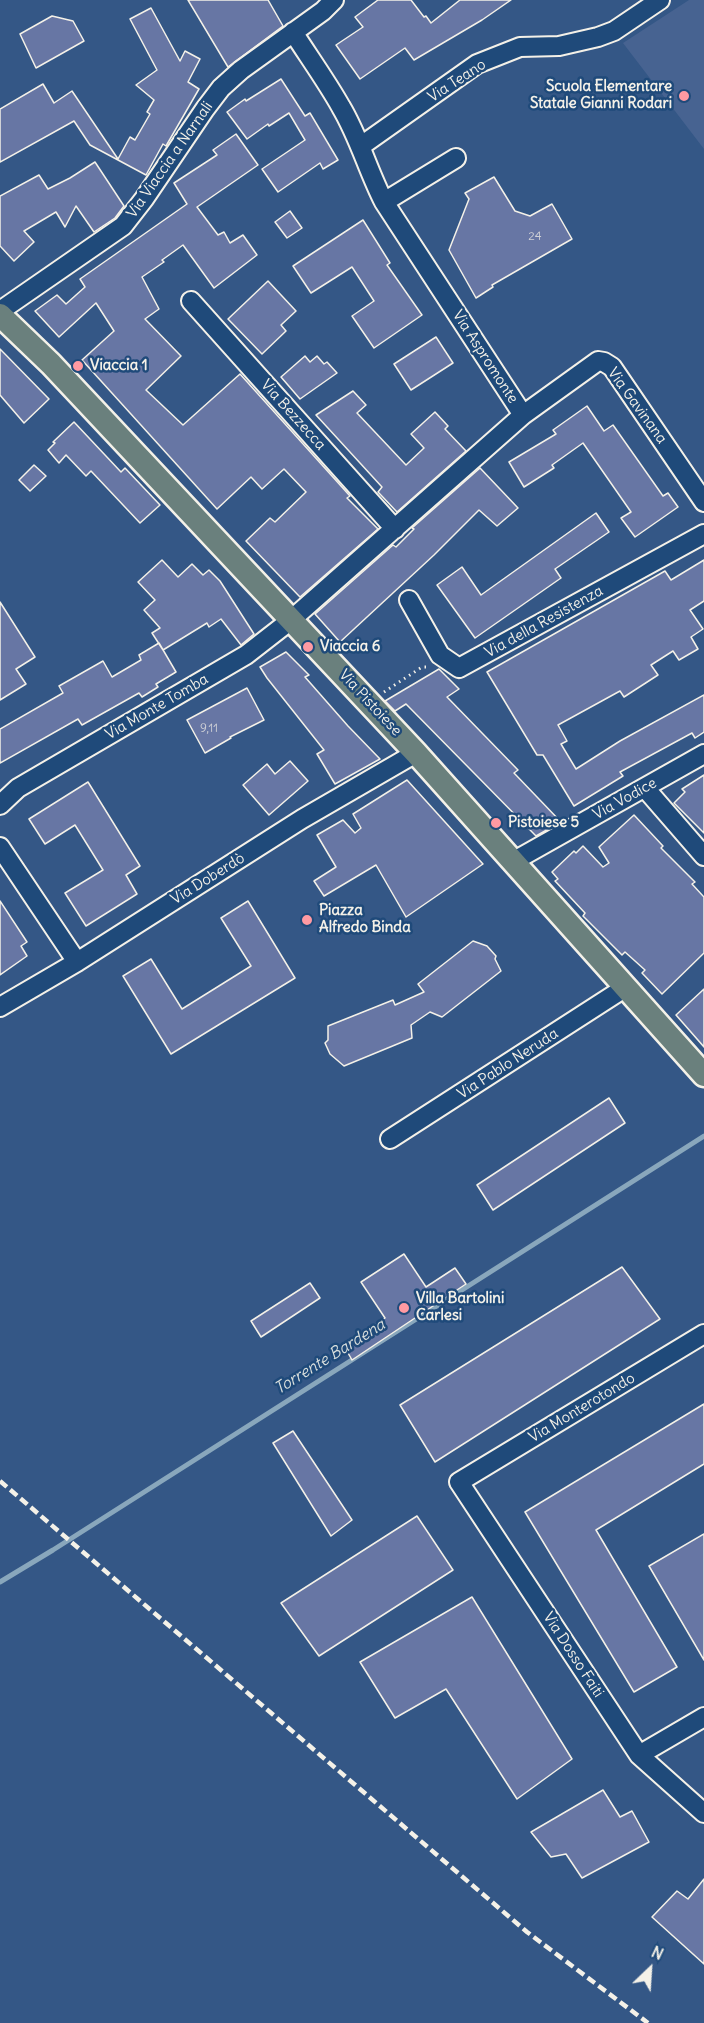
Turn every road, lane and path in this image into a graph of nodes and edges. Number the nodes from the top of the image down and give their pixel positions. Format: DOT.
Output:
graph roads {
  1 [pos="334,0"];
  2 [pos="660,0"];
  3 [pos="293,32"];
  4 [pos="361,146"];
  5 [pos="456,158"];
  6 [pos="384,202"];
  7 [pos="191,301"];
  8 [pos="1,318"];
  9 [pos="523,415"];
  10 [pos="704,502"];
  11 [pos="395,529"];
  12 [pos="704,534"];
  13 [pos="409,600"];
  14 [pos="291,620"];
  15 [pos="445,658"];
  16 [pos="369,703"];
  17 [pos="416,753"];
  18 [pos="704,754"];
  19 [pos="18,788"];
  20 [pos="645,788"];
  21 [pos="0,794"];
  22 [pos="0,805"];
  23 [pos="1,847"];
  24 [pos="704,856"];
  25 [pos="514,861"];
  26 [pos="77,962"];
  27 [pos="626,987"];
  28 [pos="0,1007"];
  29 [pos="704,1076"];
  30 [pos="390,1139"];
  31 [pos="704,1334"];
  32 [pos="459,1482"];
  33 [pos="704,1717"];
  34 [pos="639,1755"];
  35 [pos="704,1813"];
  1 -- 3 [label="street, Via Viaccia a Narnali"];
  2 -- 4 [label="street, Via Teano"];
  3 -- 4 [label="street, Via Aspromonte"];
  3 -- 8 [label="street, Via Viaccia a Narnali"];
  4 -- 6 [label="street, Via Aspromonte"];
  5 -- 6 [label="street"];
  6 -- 9 [label="street, Via Aspromonte"];
  7 -- 11 [label="street, Via Bezzecca"];
  8 -- 14 [label="main road, Via Pistoiese"];
  9 -- 10 [label="street, Via Gavinana"];
  9 -- 11 [label="street, Via Aspromonte"];
  11 -- 14 [label="street, Via Aspromonte"];
  12 -- 15 [label="street, Via della Resistenza"];
  13 -- 15 [label="street"];
  14 -- 16 [label="main road, Via Pistoiese"];
  14 -- 19 [label="street, Via Monte Tomba"];
  15 -- 16 [label="path"];
  16 -- 17 [label="main road, Via Pistoiese"];
  17 -- 25 [label="main road, Via Pistoiese"];
  17 -- 26 [label="street, Via Doberdò"];
  18 -- 20 [label="street, Via Vodice"];
  19 -- 21 [label="street, Via Monte Tomba"];
  19 -- 22 [label="street, Via Monte Tomba"];
  20 -- 24 [label="street"];
  20 -- 25 [label="street, Via Vodice"];
  23 -- 26 [label="street"];
  25 -- 27 [label="main road, Via Pistoiese"];
  26 -- 28 [label="street, Via Doberdò"];
  27 -- 29 [label="main road, Via Pistoiese"];
  27 -- 30 [label="street, Via Pablo Neruda"];
  31 -- 32 [label="street, Via Monterotondo"];
  32 -- 34 [label="street, Via Dosso Faiti"];
  33 -- 34 [label="street"];
  34 -- 35 [label="street, Via Dosso Faiti"];
}
